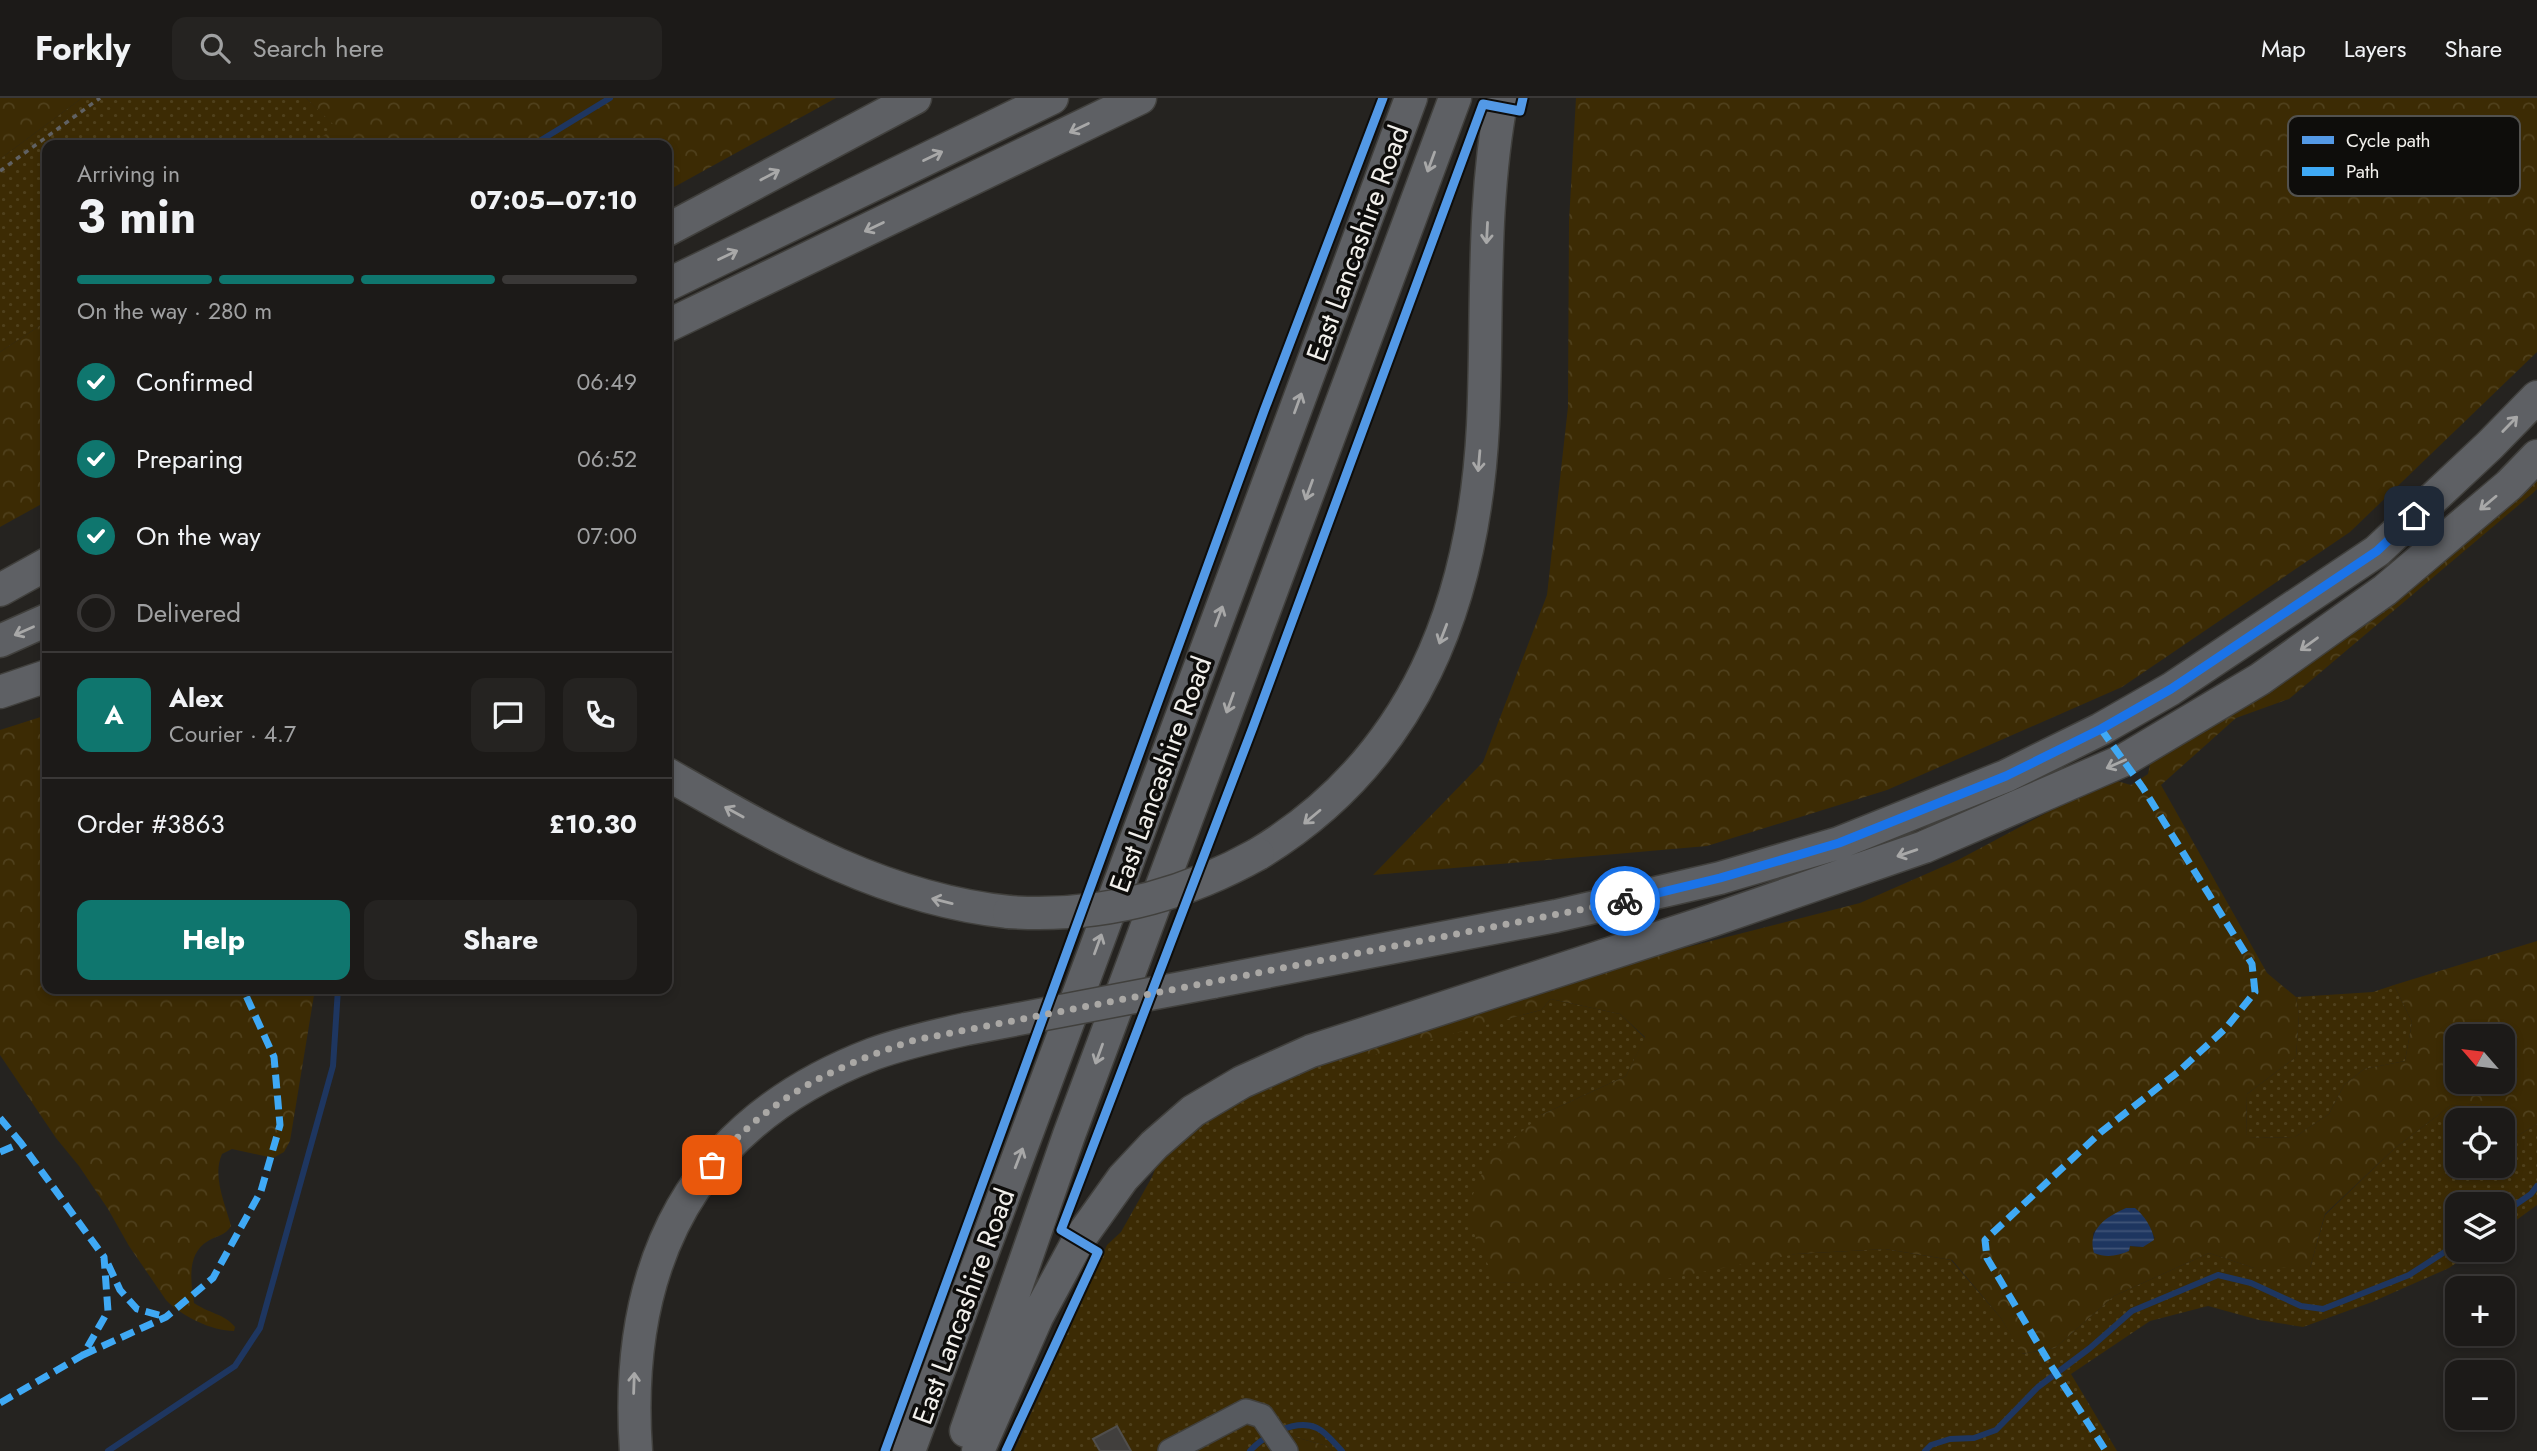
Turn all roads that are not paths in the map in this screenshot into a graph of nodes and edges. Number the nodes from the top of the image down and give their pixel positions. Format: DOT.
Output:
graph roads {
  1 [pos="915,98"];
  2 [pos="1052,98"];
  3 [pos="1140,98"];
  4 [pos="1411,98"];
  5 [pos="1455,98"];
  6 [pos="1500,107"];
  7 [pos="672,227"];
  8 [pos="672,283"];
  9 [pos="672,324"];
  10 [pos="2537,397"];
  11 [pos="2537,456"];
  12 [pos="42,567"];
  13 [pos="42,578"];
  14 [pos="0,590"];
  15 [pos="0,596"];
  16 [pos="42,622"];
  17 [pos="0,641"];
  18 [pos="42,678"];
  19 [pos="0,692"];
  20 [pos="672,778"];
  21 [pos="1277,1437"];
  22 [pos="636,1451"];
  23 [pos="909,1451"];
  24 [pos="959,1451"];
  25 [pos="978,1451"];
  26 [pos="1170,1451"];
  7 -- 1 [label="highway, one-way"];
  8 -- 2 [label="highway, one-way"];
  3 -- 9 [label="highway, one-way"];
  23 -- 4 [label="highway, East Lancashire Road, one-way"];
  5 -- 24 [label="highway, East Lancashire Road, one-way"];
  6 -- 20 [label="highway, one-way, bridge"];
  22 -- 10 [label="highway, one-way, bridge"];
  11 -- 25 [label="highway, one-way"];
  12 -- 14 [label="highway"];
  13 -- 15 [label="highway"];
  16 -- 17 [label="highway, one-way"];
  18 -- 19 [label="highway"];
  21 -- 26 [label="lane"];
}
